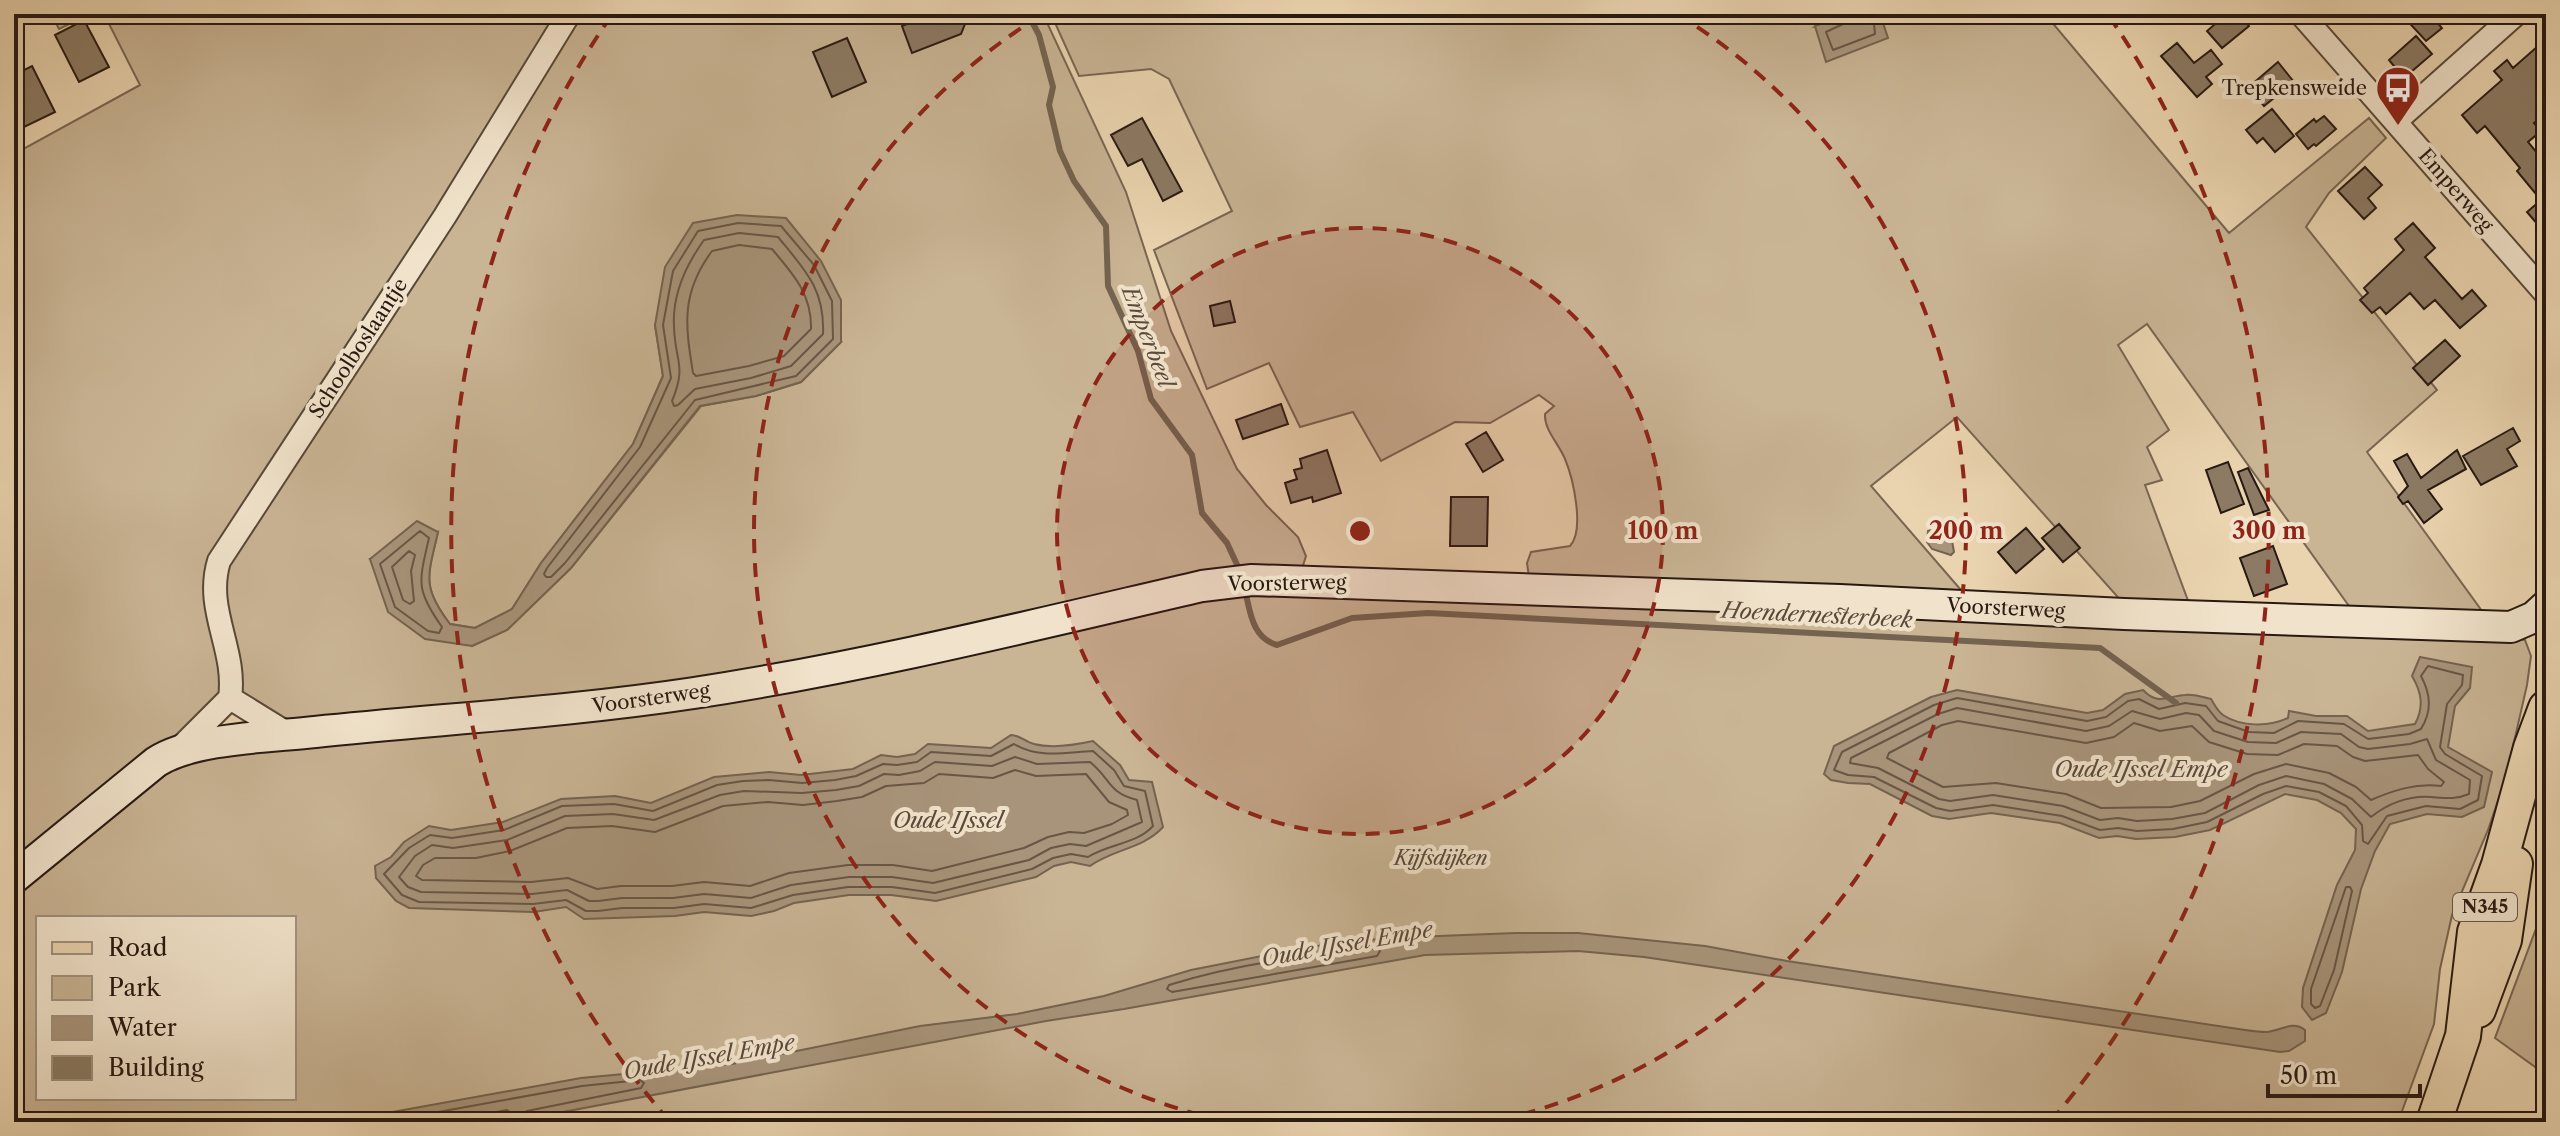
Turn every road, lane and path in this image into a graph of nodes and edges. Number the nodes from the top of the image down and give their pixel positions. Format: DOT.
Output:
graph roads {
  1 [pos="569,14"];
  2 [pos="2301,14"];
  3 [pos="2516,14"];
  4 [pos="2396,121"];
  5 [pos="2546,294"];
  6 [pos="2534,615"];
  7 [pos="230,698"];
  8 [pos="2546,708"];
  9 [pos="290,735"];
  10 [pos="2546,740"];
  11 [pos="178,750"];
  12 [pos="2528,781"];
  13 [pos="14,878"];
  14 [pos="2434,1122"];
  1 -- 7 [label="street, Schoolboslaantje"];
  2 -- 4 [label="street, Emperweg"];
  3 -- 4 [label="street"];
  4 -- 5 [label="street, Emperweg"];
  6 -- 9 [label="street, Voorsterweg"];
  7 -- 9 [label="street"];
  7 -- 11 [label="street"];
  8 -- 12 [label="main road, N345"];
  9 -- 11 [label="street, Voorsterweg"];
  10 -- 12 [label="main road, N345"];
  11 -- 13 [label="street, Voorsterweg"];
  12 -- 14 [label="main road, N345"];
}
